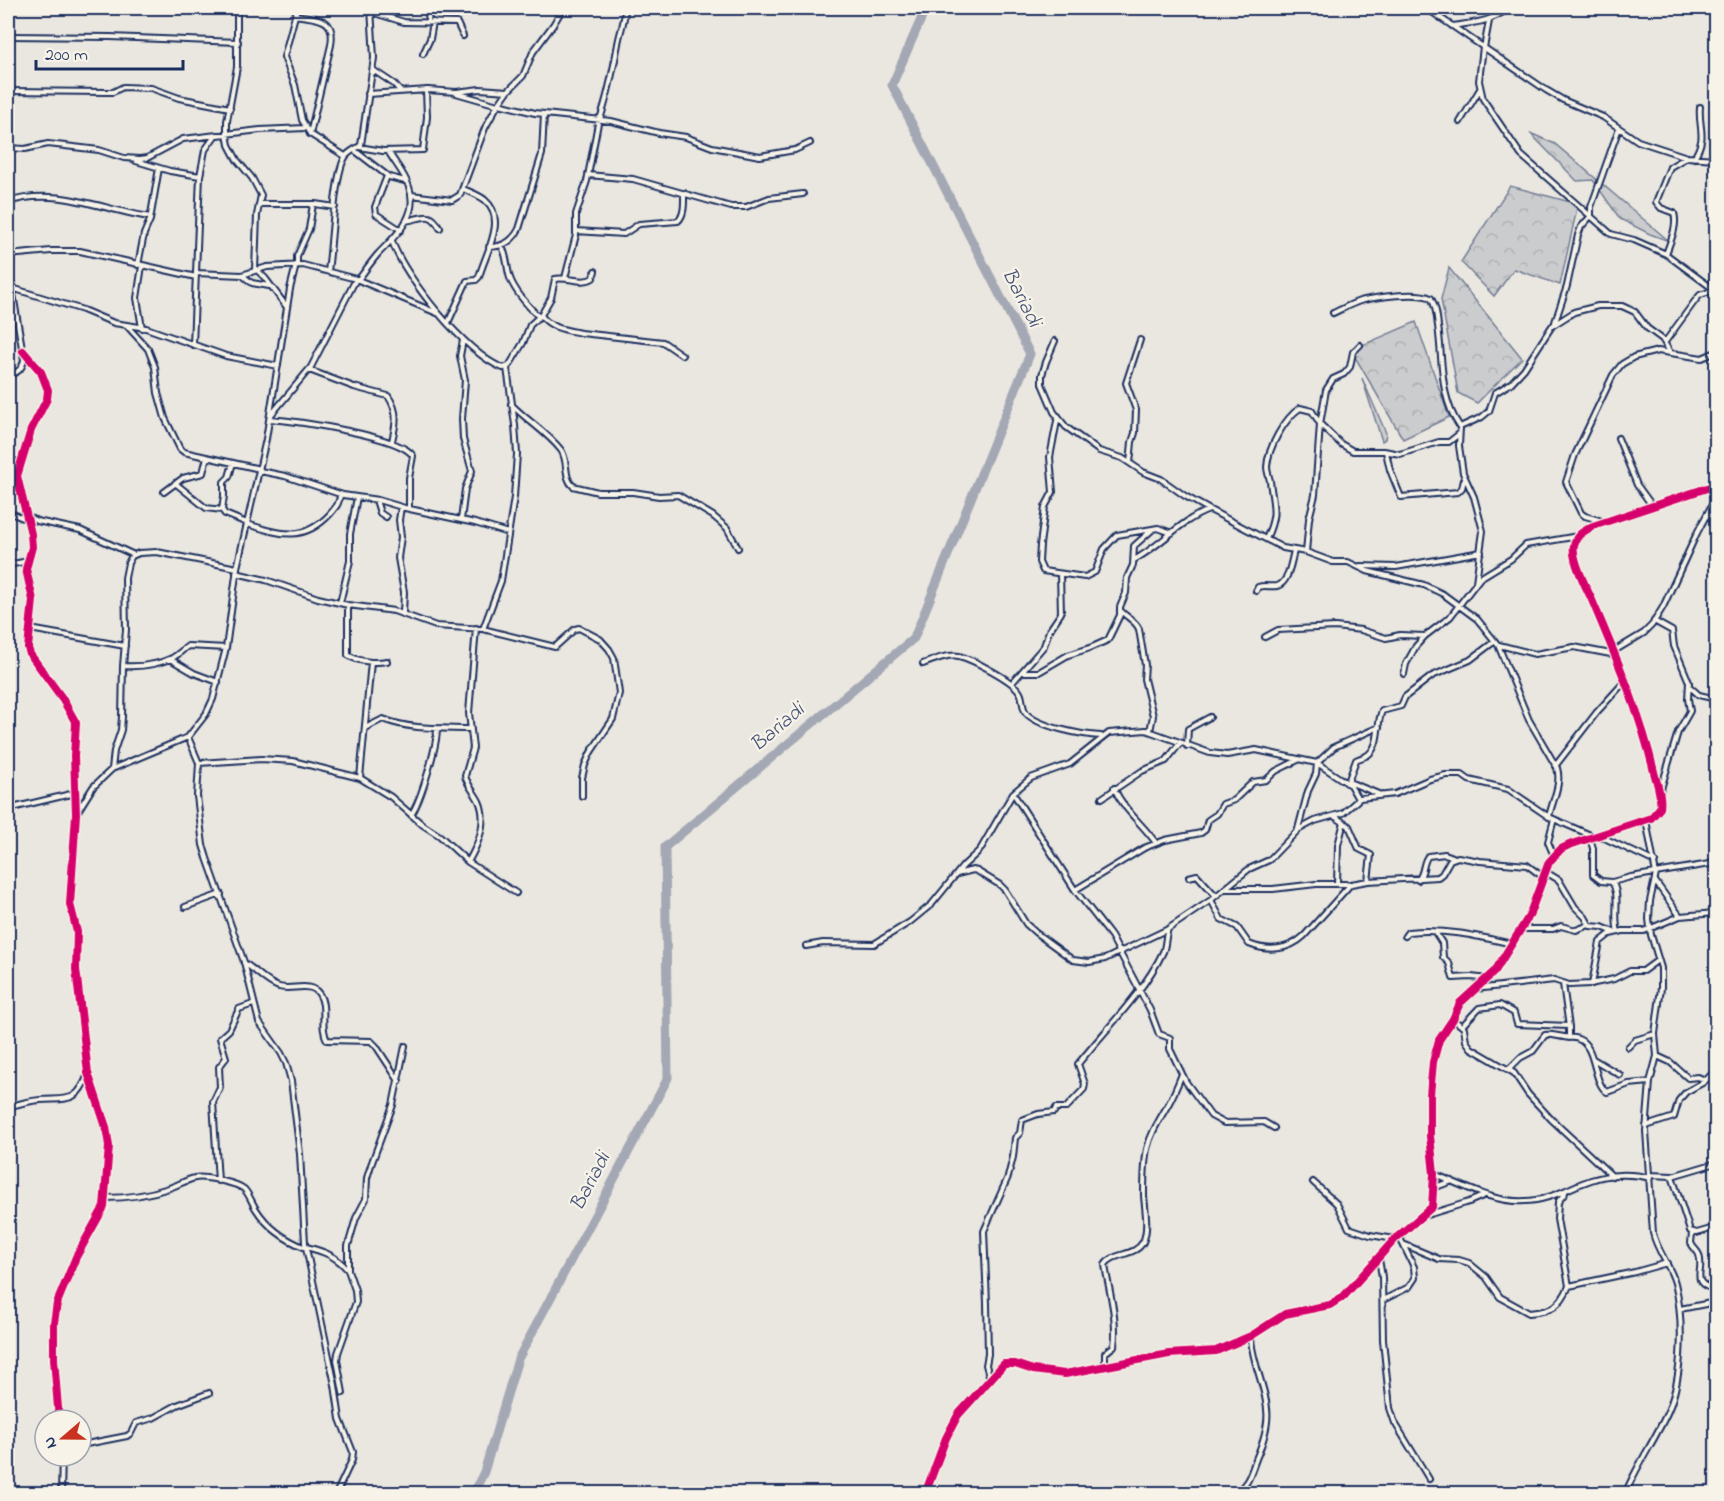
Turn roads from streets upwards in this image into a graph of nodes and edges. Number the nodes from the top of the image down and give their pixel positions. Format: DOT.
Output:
graph roads {
  1 [pos="237,8"];
  2 [pos="297,8"];
  3 [pos="429,8"];
  4 [pos="563,8"];
  5 [pos="625,8"];
  6 [pos="1426,8"];
  7 [pos="1510,8"];
  8 [pos="371,10"];
  9 [pos="295,15"];
  10 [pos="1489,20"];
  11 [pos="431,22"];
  12 [pos="1451,26"];
  13 [pos="8,36"];
  14 [pos="463,36"];
  15 [pos="238,42"];
  16 [pos="1484,47"];
  17 [pos="423,54"];
  18 [pos="373,70"];
  19 [pos="1481,89"];
  20 [pos="426,90"];
  21 [pos="8,91"];
  22 [pos="508,91"];
  23 [pos="401,92"];
  24 [pos="453,92"];
  25 [pos="368,94"];
  26 [pos="499,105"];
  27 [pos="1700,106"];
  28 [pos="230,108"];
  29 [pos="544,114"];
  30 [pos="599,118"];
  31 [pos="1461,122"];
  32 [pos="305,128"];
  33 [pos="1618,128"];
  34 [pos="227,134"];
  35 [pos="310,134"];
  36 [pos="215,135"];
  37 [pos="810,143"];
  38 [pos="8,148"];
  39 [pos="356,148"];
  40 [pos="388,151"];
  41 [pos="345,156"];
  42 [pos="1687,157"];
  43 [pos="124,158"];
  44 [pos="1694,158"];
  45 [pos="1716,159"];
  46 [pos="159,168"];
  47 [pos="588,175"];
  48 [pos="200,176"];
  49 [pos="387,176"];
  50 [pos="406,181"];
  51 [pos="463,189"];
  52 [pos="684,193"];
  53 [pos="803,194"];
  54 [pos="411,195"];
  55 [pos="8,202"];
  56 [pos="260,204"];
  57 [pos="313,204"];
  58 [pos="335,207"];
  59 [pos="150,217"];
  60 [pos="1591,217"];
  61 [pos="406,221"];
  62 [pos="440,228"];
  63 [pos="401,230"];
  64 [pos="576,231"];
  65 [pos="392,241"];
  66 [pos="501,245"];
  67 [pos="489,247"];
  68 [pos="1666,254"];
  69 [pos="8,255"];
  70 [pos="8,264"];
  71 [pos="140,265"];
  72 [pos="297,265"];
  73 [pos="255,270"];
  74 [pos="328,271"];
  75 [pos="595,271"];
  76 [pos="241,274"];
  77 [pos="196,275"];
  78 [pos="565,278"];
  79 [pos="357,280"];
  80 [pos="270,286"];
  81 [pos="12,288"];
  82 [pos="1716,290"];
  83 [pos="287,308"];
  84 [pos="1333,313"];
  85 [pos="439,314"];
  86 [pos="540,316"];
  87 [pos="448,323"];
  88 [pos="1555,323"];
  89 [pos="128,326"];
  90 [pos="142,328"];
  91 [pos="464,339"];
  92 [pos="1140,340"];
  93 [pos="1055,341"];
  94 [pos="1665,342"];
  95 [pos="193,345"];
  96 [pos="1360,345"];
  97 [pos="23,351"];
  98 [pos="1670,352"];
  99 [pos="1716,352"];
  100 [pos="681,355"];
  101 [pos="278,366"];
  102 [pos="507,368"];
  103 [pos="309,370"];
  104 [pos="8,375"];
  105 [pos="511,404"];
  106 [pos="1058,416"];
  107 [pos="270,418"];
  108 [pos="1320,424"];
  109 [pos="1460,427"];
  110 [pos="1459,433"];
  111 [pos="1618,438"];
  112 [pos="392,441"];
  113 [pos="1386,452"];
  114 [pos="207,456"];
  115 [pos="21,461"];
  116 [pos="8,462"];
  117 [pos="1130,463"];
  118 [pos="233,464"];
  119 [pos="260,470"];
  120 [pos="1464,479"];
  121 [pos="175,483"];
  122 [pos="1716,485"];
  123 [pos="164,492"];
  124 [pos="340,494"];
  125 [pos="357,497"];
  126 [pos="1716,498"];
  127 [pos="376,500"];
  128 [pos="400,507"];
  129 [pos="1653,507"];
  130 [pos="409,509"];
  131 [pos="222,510"];
  132 [pos="1210,510"];
  133 [pos="8,512"];
  134 [pos="1707,514"];
  135 [pos="386,517"];
  136 [pos="28,518"];
  137 [pos="460,520"];
  138 [pos="1606,522"];
  139 [pos="1716,523"];
  140 [pos="247,524"];
  141 [pos="1153,529"];
  142 [pos="508,533"];
  143 [pos="1172,533"];
  144 [pos="1579,536"];
  145 [pos="1266,539"];
  146 [pos="738,548"];
  147 [pos="1294,551"];
  148 [pos="1306,552"];
  149 [pos="1481,552"];
  150 [pos="134,555"];
  151 [pos="28,560"];
  152 [pos="1134,560"];
  153 [pos="8,565"];
  154 [pos="1359,566"];
  155 [pos="237,570"];
  156 [pos="1060,574"];
  157 [pos="1476,582"];
  158 [pos="1256,591"];
  159 [pos="340,603"];
  160 [pos="348,605"];
  161 [pos="1459,605"];
  162 [pos="1120,610"];
  163 [pos="403,613"];
  164 [pos="1654,621"];
  165 [pos="476,628"];
  166 [pos="30,629"];
  167 [pos="483,629"];
  168 [pos="1425,636"];
  169 [pos="1265,637"];
  170 [pos="1496,643"];
  171 [pos="124,646"];
  172 [pos="226,648"];
  173 [pos="1615,653"];
  174 [pos="170,659"];
  175 [pos="387,661"];
  176 [pos="371,662"];
  177 [pos="923,664"];
  178 [pos="123,666"];
  179 [pos="1022,672"];
  180 [pos="1404,674"];
  181 [pos="1626,680"];
  182 [pos="218,682"];
  183 [pos="1012,683"];
  184 [pos="1690,687"];
  185 [pos="1716,699"];
  186 [pos="1210,717"];
  187 [pos="1379,727"];
  188 [pos="364,729"];
  189 [pos="437,729"];
  190 [pos="470,729"];
  191 [pos="1150,731"];
  192 [pos="1102,736"];
  193 [pos="188,737"];
  194 [pos="1180,743"];
  195 [pos="1187,746"];
  196 [pos="1298,759"];
  197 [pos="199,763"];
  198 [pos="1317,763"];
  199 [pos="1556,765"];
  200 [pos="112,769"];
  201 [pos="360,778"];
  202 [pos="1348,782"];
  203 [pos="1114,788"];
  204 [pos="75,793"];
  205 [pos="1013,793"];
  206 [pos="1659,793"];
  207 [pos="582,796"];
  208 [pos="1382,796"];
  209 [pos="1102,798"];
  210 [pos="1358,799"];
  211 [pos="8,809"];
  212 [pos="76,814"];
  213 [pos="411,814"];
  214 [pos="1334,816"];
  215 [pos="1549,817"];
  216 [pos="1554,819"];
  217 [pos="1646,820"];
  218 [pos="1344,822"];
  219 [pos="1298,830"];
  220 [pos="1595,837"];
  221 [pos="1156,843"];
  222 [pos="1554,856"];
  223 [pos="1453,857"];
  224 [pos="468,862"];
  225 [pos="1655,862"];
  226 [pos="1716,863"];
  227 [pos="1544,871"];
  228 [pos="957,874"];
  229 [pos="1656,874"];
  230 [pos="1543,877"];
  231 [pos="1189,878"];
  232 [pos="1418,880"];
  233 [pos="1655,880"];
  234 [pos="1368,881"];
  235 [pos="1612,882"];
  236 [pos="1337,884"];
  237 [pos="1351,884"];
  238 [pos="1225,889"];
  239 [pos="1075,890"];
  240 [pos="516,893"];
  241 [pos="220,894"];
  242 [pos="1216,896"];
  243 [pos="1211,900"];
  244 [pos="185,907"];
  245 [pos="1716,913"];
  246 [pos="1680,916"];
  247 [pos="1589,925"];
  248 [pos="1168,929"];
  249 [pos="1521,929"];
  250 [pos="1650,929"];
  251 [pos="1434,931"];
  252 [pos="1616,932"];
  253 [pos="1405,936"];
  254 [pos="1512,944"];
  255 [pos="806,946"];
  256 [pos="1120,951"];
  257 [pos="1658,960"];
  258 [pos="244,962"];
  259 [pos="1488,979"];
  260 [pos="1563,984"];
  261 [pos="1592,984"];
  262 [pos="1139,990"];
  263 [pos="1474,990"];
  264 [pos="253,1004"];
  265 [pos="1453,1019"];
  266 [pos="1462,1026"];
  267 [pos="1569,1026"];
  268 [pos="1655,1034"];
  269 [pos="1569,1038"];
  270 [pos="405,1046"];
  271 [pos="1628,1047"];
  272 [pos="1657,1056"];
  273 [pos="1592,1059"];
  274 [pos="1509,1069"];
  275 [pos="1716,1070"];
  276 [pos="88,1073"];
  277 [pos="1182,1073"];
  278 [pos="1620,1075"];
  279 [pos="1706,1080"];
  280 [pos="399,1082"];
  281 [pos="1650,1082"];
  282 [pos="8,1107"];
  283 [pos="1646,1126"];
  284 [pos="1274,1128"];
  285 [pos="1716,1163"];
  286 [pos="1434,1174"];
  287 [pos="1612,1176"];
  288 [pos="1650,1176"];
  289 [pos="1672,1176"];
  290 [pos="218,1181"];
  291 [pos="1453,1181"];
  292 [pos="1313,1182"];
  293 [pos="1432,1188"];
  294 [pos="1568,1190"];
  295 [pos="1486,1195"];
  296 [pos="105,1198"];
  297 [pos="1425,1215"];
  298 [pos="1714,1228"];
  299 [pos="1692,1233"];
  300 [pos="1397,1238"];
  301 [pos="1403,1244"];
  302 [pos="306,1248"];
  303 [pos="1379,1258"];
  304 [pos="1667,1263"];
  305 [pos="348,1270"];
  306 [pos="1569,1286"];
  307 [pos="1716,1290"];
  308 [pos="1383,1300"];
  309 [pos="1716,1302"];
  310 [pos="1680,1309"];
  311 [pos="1251,1336"];
  312 [pos="1105,1366"];
  313 [pos="990,1379"];
  314 [pos="209,1393"];
  315 [pos="343,1393"];
  316 [pos="58,1408"];
  317 [pos="93,1443"];
  318 [pos="62,1468"];
  319 [pos="1429,1479"];
  320 [pos="61,1494"];
  321 [pos="336,1494"];
  322 [pos="925,1494"];
  323 [pos="1234,1494"];
  324 [pos="1624,1494"];
  1 -- 15 [label="street"];
  2 -- 9 [label="street"];
  3 -- 11 [label="street"];
  4 -- 22 [label="street"];
  5 -- 30 [label="street"];
  6 -- 12 [label="street"];
  7 -- 10 [label="street"];
  8 -- 11 [label="street"];
  8 -- 18 [label="street"];
  9 -- 32 [label="street"];
  9 -- 35 [label="street"];
  10 -- 12 [label="street"];
  10 -- 16 [label="street"];
  11 -- 14 [label="street"];
  11 -- 17 [label="street"];
  12 -- 16 [label="street"];
  13 -- 15 [label="street"];
  15 -- 28 [label="street"];
  16 -- 19 [label="street"];
  16 -- 33 [label="street"];
  18 -- 23 [label="street"];
  18 -- 25 [label="street"];
  19 -- 31 [label="street"];
  19 -- 60 [label="street"];
  20 -- 23 [label="street"];
  20 -- 24 [label="street"];
  20 -- 40 [label="street"];
  21 -- 28 [label="street"];
  22 -- 24 [label="street"];
  22 -- 26 [label="street"];
  23 -- 25 [label="street"];
  24 -- 26 [label="street"];
  25 -- 39 [label="street"];
  26 -- 29 [label="street"];
  26 -- 51 [label="street"];
  27 -- 44 [label="street"];
  28 -- 34 [label="street"];
  29 -- 30 [label="street"];
  29 -- 66 [label="street"];
  30 -- 37 [label="street"];
  30 -- 47 [label="street"];
  32 -- 34 [label="street"];
  32 -- 35 [label="street"];
  33 -- 42 [label="street"];
  33 -- 60 [label="street"];
  34 -- 36 [label="street"];
  34 -- 56 [label="street"];
  35 -- 41 [label="street"];
  36 -- 43 [label="street"];
  36 -- 48 [label="street"];
  38 -- 43 [label="street"];
  39 -- 40 [label="street"];
  39 -- 41 [label="street"];
  39 -- 49 [label="street"];
  40 -- 50 [label="street"];
  41 -- 58 [label="street"];
  42 -- 44 [label="street"];
  42 -- 68 [label="street"];
  43 -- 46 [label="street"];
  44 -- 45 [label="street"];
  46 -- 48 [label="street"];
  46 -- 59 [label="street"];
  47 -- 52 [label="street"];
  47 -- 64 [label="street"];
  48 -- 77 [label="street"];
  49 -- 50 [label="street"];
  49 -- 63 [label="street"];
  50 -- 54 [label="street"];
  51 -- 54 [label="street"];
  51 -- 67 [label="street"];
  52 -- 53 [label="street"];
  52 -- 64 [label="street"];
  54 -- 61 [label="street"];
  55 -- 59 [label="street"];
  56 -- 57 [label="street"];
  56 -- 73 [label="street"];
  57 -- 58 [label="street"];
  57 -- 72 [label="street"];
  58 -- 74 [label="street"];
  59 -- 71 [label="street"];
  60 -- 68 [label="street"];
  60 -- 88 [label="street"];
  61 -- 62 [label="street"];
  61 -- 63 [label="street"];
  63 -- 65 [label="street"];
  64 -- 78 [label="street"];
  65 -- 79 [label="street"];
  65 -- 85 [label="street"];
  66 -- 67 [label="street"];
  66 -- 86 [label="street"];
  67 -- 87 [label="street"];
  68 -- 82 [label="street"];
  69 -- 71 [label="street"];
  70 -- 81 [label="street"];
  71 -- 77 [label="street"];
  71 -- 90 [label="street"];
  72 -- 73 [label="street"];
  72 -- 74 [label="street"];
  72 -- 83 [label="street"];
  73 -- 76 [label="street"];
  73 -- 80 [label="street"];
  74 -- 79 [label="street"];
  75 -- 78 [label="street"];
  76 -- 77 [label="street"];
  76 -- 80 [label="street"];
  77 -- 95 [label="street"];
  78 -- 86 [label="street"];
  79 -- 85 [label="street"];
  79 -- 103 [label="street"];
  80 -- 83 [label="street"];
  81 -- 89 [label="street"];
  81 -- 97 [label="street"];
  82 -- 94 [label="street"];
  83 -- 101 [label="street"];
  84 -- 109 [label="street"];
  85 -- 87 [label="street"];
  86 -- 100 [label="street"];
  86 -- 102 [label="street"];
  87 -- 91 [label="street"];
  88 -- 94 [label="street"];
  88 -- 109 [label="street"];
  89 -- 90 [label="street"];
  89 -- 114 [label="street"];
  90 -- 95 [label="street"];
  91 -- 102 [label="street"];
  91 -- 137 [label="street"];
  92 -- 117 [label="street"];
  93 -- 106 [label="street"];
  94 -- 98 [label="street"];
  95 -- 101 [label="street"];
  96 -- 108 [label="street"];
  97 -- 104 [label="street"];
  97 -- 115 [label="street"];
  98 -- 99 [label="street"];
  98 -- 138 [label="street"];
  101 -- 107 [label="street"];
  102 -- 105 [label="street"];
  103 -- 107 [label="street"];
  103 -- 112 [label="street"];
  105 -- 142 [label="street"];
  105 -- 146 [label="street"];
  106 -- 117 [label="street"];
  106 -- 156 [label="street"];
  107 -- 112 [label="street"];
  107 -- 119 [label="street"];
  108 -- 113 [label="street"];
  108 -- 145 [label="street"];
  108 -- 148 [label="street"];
  109 -- 110 [label="street"];
  110 -- 113 [label="street"];
  110 -- 120 [label="street"];
  111 -- 129 [label="street"];
  112 -- 130 [label="street"];
  113 -- 120 [label="street"];
  114 -- 118 [label="street"];
  114 -- 121 [label="street"];
  115 -- 116 [label="street"];
  115 -- 136 [label="street"];
  117 -- 132 [label="street"];
  118 -- 119 [label="street"];
  118 -- 131 [label="street"];
  119 -- 124 [label="street"];
  119 -- 140 [label="street"];
  120 -- 149 [label="street"];
  121 -- 123 [label="street"];
  121 -- 131 [label="street"];
  122 -- 129 [label="street"];
  124 -- 125 [label="street"];
  124 -- 140 [label="street"];
  125 -- 127 [label="street"];
  125 -- 159 [label="street"];
  126 -- 134 [label="street"];
  127 -- 128 [label="street"];
  127 -- 135 [label="street"];
  128 -- 130 [label="street"];
  128 -- 163 [label="street"];
  129 -- 138 [label="street"];
  130 -- 137 [label="street"];
  131 -- 140 [label="street"];
  132 -- 143 [label="street"];
  132 -- 145 [label="street"];
  133 -- 136 [label="street"];
  134 -- 139 [label="street"];
  134 -- 164 [label="street"];
  136 -- 150 [label="street"];
  136 -- 151 [label="street"];
  137 -- 142 [label="street"];
  138 -- 144 [label="street"];
  140 -- 155 [label="street"];
  141 -- 143 [label="street"];
  141 -- 152 [label="street"];
  141 -- 156 [label="street"];
  142 -- 167 [label="street"];
  143 -- 152 [label="street"];
  144 -- 157 [label="street"];
  144 -- 173 [label="street"];
  145 -- 147 [label="street"];
  147 -- 148 [label="street"];
  147 -- 158 [label="street"];
  148 -- 154 [label="street"];
  149 -- 154 [label="street"];
  149 -- 157 [label="street"];
  150 -- 155 [label="street"];
  150 -- 171 [label="street"];
  151 -- 153 [label="street"];
  151 -- 166 [label="street"];
  152 -- 162 [label="street"];
  154 -- 161 [label="street"];
  155 -- 159 [label="street"];
  155 -- 172 [label="street"];
  156 -- 179 [label="street"];
  157 -- 161 [label="street"];
  159 -- 160 [label="street"];
  160 -- 163 [label="street"];
  160 -- 176 [label="street"];
  161 -- 168 [label="street"];
  161 -- 170 [label="street"];
  162 -- 179 [label="street"];
  162 -- 191 [label="street"];
  163 -- 165 [label="street"];
  164 -- 173 [label="street"];
  164 -- 184 [label="street"];
  165 -- 167 [label="street"];
  165 -- 190 [label="street"];
  166 -- 171 [label="street"];
  166 -- 204 [label="street"];
  167 -- 207 [label="street"];
  168 -- 169 [label="street"];
  168 -- 180 [label="street"];
  170 -- 173 [label="street"];
  170 -- 187 [label="street"];
  170 -- 199 [label="street"];
  171 -- 178 [label="street"];
  172 -- 174 [label="street"];
  172 -- 182 [label="street"];
  173 -- 181 [label="street"];
  174 -- 178 [label="street"];
  174 -- 182 [label="street"];
  175 -- 176 [label="street"];
  176 -- 188 [label="street"];
  177 -- 183 [label="street"];
  178 -- 200 [label="street"];
  179 -- 183 [label="street"];
  181 -- 199 [label="street"];
  181 -- 206 [label="street"];
  182 -- 193 [label="street"];
  183 -- 192 [label="street"];
  184 -- 185 [label="street"];
  184 -- 206 [label="street"];
  186 -- 195 [label="street"];
  187 -- 198 [label="street"];
  187 -- 202 [label="street"];
  188 -- 189 [label="street"];
  188 -- 201 [label="street"];
  189 -- 190 [label="street"];
  189 -- 213 [label="street"];
  190 -- 224 [label="street"];
  191 -- 192 [label="street"];
  191 -- 194 [label="street"];
  192 -- 205 [label="street"];
  193 -- 197 [label="street"];
  193 -- 200 [label="street"];
  194 -- 195 [label="street"];
  194 -- 203 [label="street"];
  195 -- 196 [label="street"];
  196 -- 198 [label="street"];
  196 -- 221 [label="street"];
  197 -- 201 [label="street"];
  197 -- 241 [label="street"];
  198 -- 202 [label="street"];
  198 -- 219 [label="street"];
  199 -- 215 [label="street"];
  200 -- 212 [label="street"];
  201 -- 213 [label="street"];
  202 -- 208 [label="street"];
  202 -- 210 [label="street"];
  203 -- 209 [label="street"];
  203 -- 221 [label="street"];
  204 -- 211 [label="street"];
  204 -- 212 [label="street"];
  205 -- 228 [label="street"];
  205 -- 239 [label="street"];
  206 -- 217 [label="street"];
  208 -- 210 [label="street"];
  208 -- 215 [label="street"];
  210 -- 214 [label="street"];
  212 -- 276 [label="street"];
  213 -- 224 [label="street"];
  214 -- 218 [label="street"];
  214 -- 219 [label="street"];
  215 -- 216 [label="street"];
  216 -- 220 [label="street"];
  216 -- 222 [label="street"];
  217 -- 220 [label="street"];
  217 -- 225 [label="street"];
  218 -- 234 [label="street"];
  218 -- 236 [label="street"];
  219 -- 238 [label="street"];
  220 -- 222 [label="street"];
  220 -- 225 [label="street"];
  220 -- 235 [label="street"];
  221 -- 239 [label="street"];
  222 -- 227 [label="street"];
  223 -- 230 [label="street"];
  223 -- 232 [label="street"];
  223 -- 232 [label="street"];
  224 -- 240 [label="street"];
  225 -- 229 [label="street"];
  226 -- 229 [label="street"];
  227 -- 230 [label="street"];
  227 -- 247 [label="street"];
  228 -- 255 [label="street"];
  228 -- 256 [label="street"];
  229 -- 233 [label="street"];
  229 -- 235 [label="street"];
  230 -- 249 [label="street"];
  231 -- 242 [label="street"];
  232 -- 234 [label="street"];
  233 -- 246 [label="street"];
  233 -- 250 [label="street"];
  234 -- 237 [label="street"];
  235 -- 252 [label="street"];
  236 -- 237 [label="street"];
  236 -- 238 [label="street"];
  237 -- 243 [label="street"];
  238 -- 242 [label="street"];
  239 -- 256 [label="street"];
  241 -- 244 [label="street"];
  241 -- 258 [label="street"];
  242 -- 243 [label="street"];
  243 -- 248 [label="street"];
  245 -- 246 [label="street"];
  246 -- 250 [label="street"];
  247 -- 249 [label="street"];
  247 -- 252 [label="street"];
  248 -- 256 [label="street"];
  248 -- 262 [label="street"];
  249 -- 254 [label="street"];
  250 -- 252 [label="street"];
  250 -- 257 [label="street"];
  251 -- 253 [label="street"];
  251 -- 254 [label="street"];
  251 -- 259 [label="street"];
  252 -- 261 [label="street"];
  254 -- 259 [label="street"];
  256 -- 262 [label="street"];
  257 -- 261 [label="street"];
  257 -- 268 [label="street"];
  258 -- 264 [label="street"];
  258 -- 280 [label="street"];
  259 -- 263 [label="street"];
  260 -- 261 [label="street"];
  260 -- 263 [label="street"];
  260 -- 267 [label="street"];
  262 -- 277 [label="street"];
  262 -- 313 [label="street"];
  263 -- 265 [label="street"];
  264 -- 290 [label="street"];
  264 -- 302 [label="street"];
  265 -- 266 [label="street"];
  265 -- 286 [label="street"];
  266 -- 267 [label="street"];
  266 -- 274 [label="street"];
  267 -- 269 [label="street"];
  268 -- 271 [label="street"];
  268 -- 272 [label="street"];
  269 -- 273 [label="street"];
  269 -- 274 [label="street"];
  270 -- 280 [label="street"];
  272 -- 279 [label="street"];
  272 -- 281 [label="street"];
  273 -- 278 [label="street"];
  273 -- 281 [label="street"];
  274 -- 287 [label="street"];
  275 -- 279 [label="street"];
  276 -- 282 [label="street"];
  276 -- 296 [label="street"];
  277 -- 284 [label="street"];
  277 -- 312 [label="street"];
  279 -- 283 [label="street"];
  280 -- 305 [label="street"];
  281 -- 283 [label="street"];
  283 -- 288 [label="street"];
  285 -- 289 [label="street"];
  286 -- 291 [label="street"];
  286 -- 293 [label="street"];
  287 -- 288 [label="street"];
  287 -- 294 [label="street"];
  288 -- 289 [label="street"];
  288 -- 304 [label="street"];
  289 -- 299 [label="street"];
  290 -- 296 [label="street"];
  290 -- 302 [label="street"];
  291 -- 293 [label="street"];
  291 -- 295 [label="street"];
  292 -- 300 [label="street"];
  293 -- 297 [label="street"];
  294 -- 295 [label="street"];
  294 -- 306 [label="street"];
  295 -- 297 [label="street"];
  296 -- 316 [label="street"];
  297 -- 300 [label="street"];
  298 -- 299 [label="street"];
  299 -- 307 [label="street"];
  300 -- 301 [label="street"];
  300 -- 303 [label="street"];
  301 -- 306 [label="street"];
  301 -- 308 [label="street"];
  302 -- 305 [label="street"];
  302 -- 321 [label="street"];
  303 -- 308 [label="street"];
  303 -- 311 [label="street"];
  304 -- 306 [label="street"];
  304 -- 310 [label="street"];
  305 -- 315 [label="street"];
  308 -- 319 [label="street"];
  309 -- 310 [label="street"];
  310 -- 324 [label="street"];
  311 -- 312 [label="street"];
  311 -- 323 [label="street"];
  312 -- 313 [label="street"];
  313 -- 322 [label="street"];
  314 -- 317 [label="street"];
  318 -- 320 [label="street"];
}
